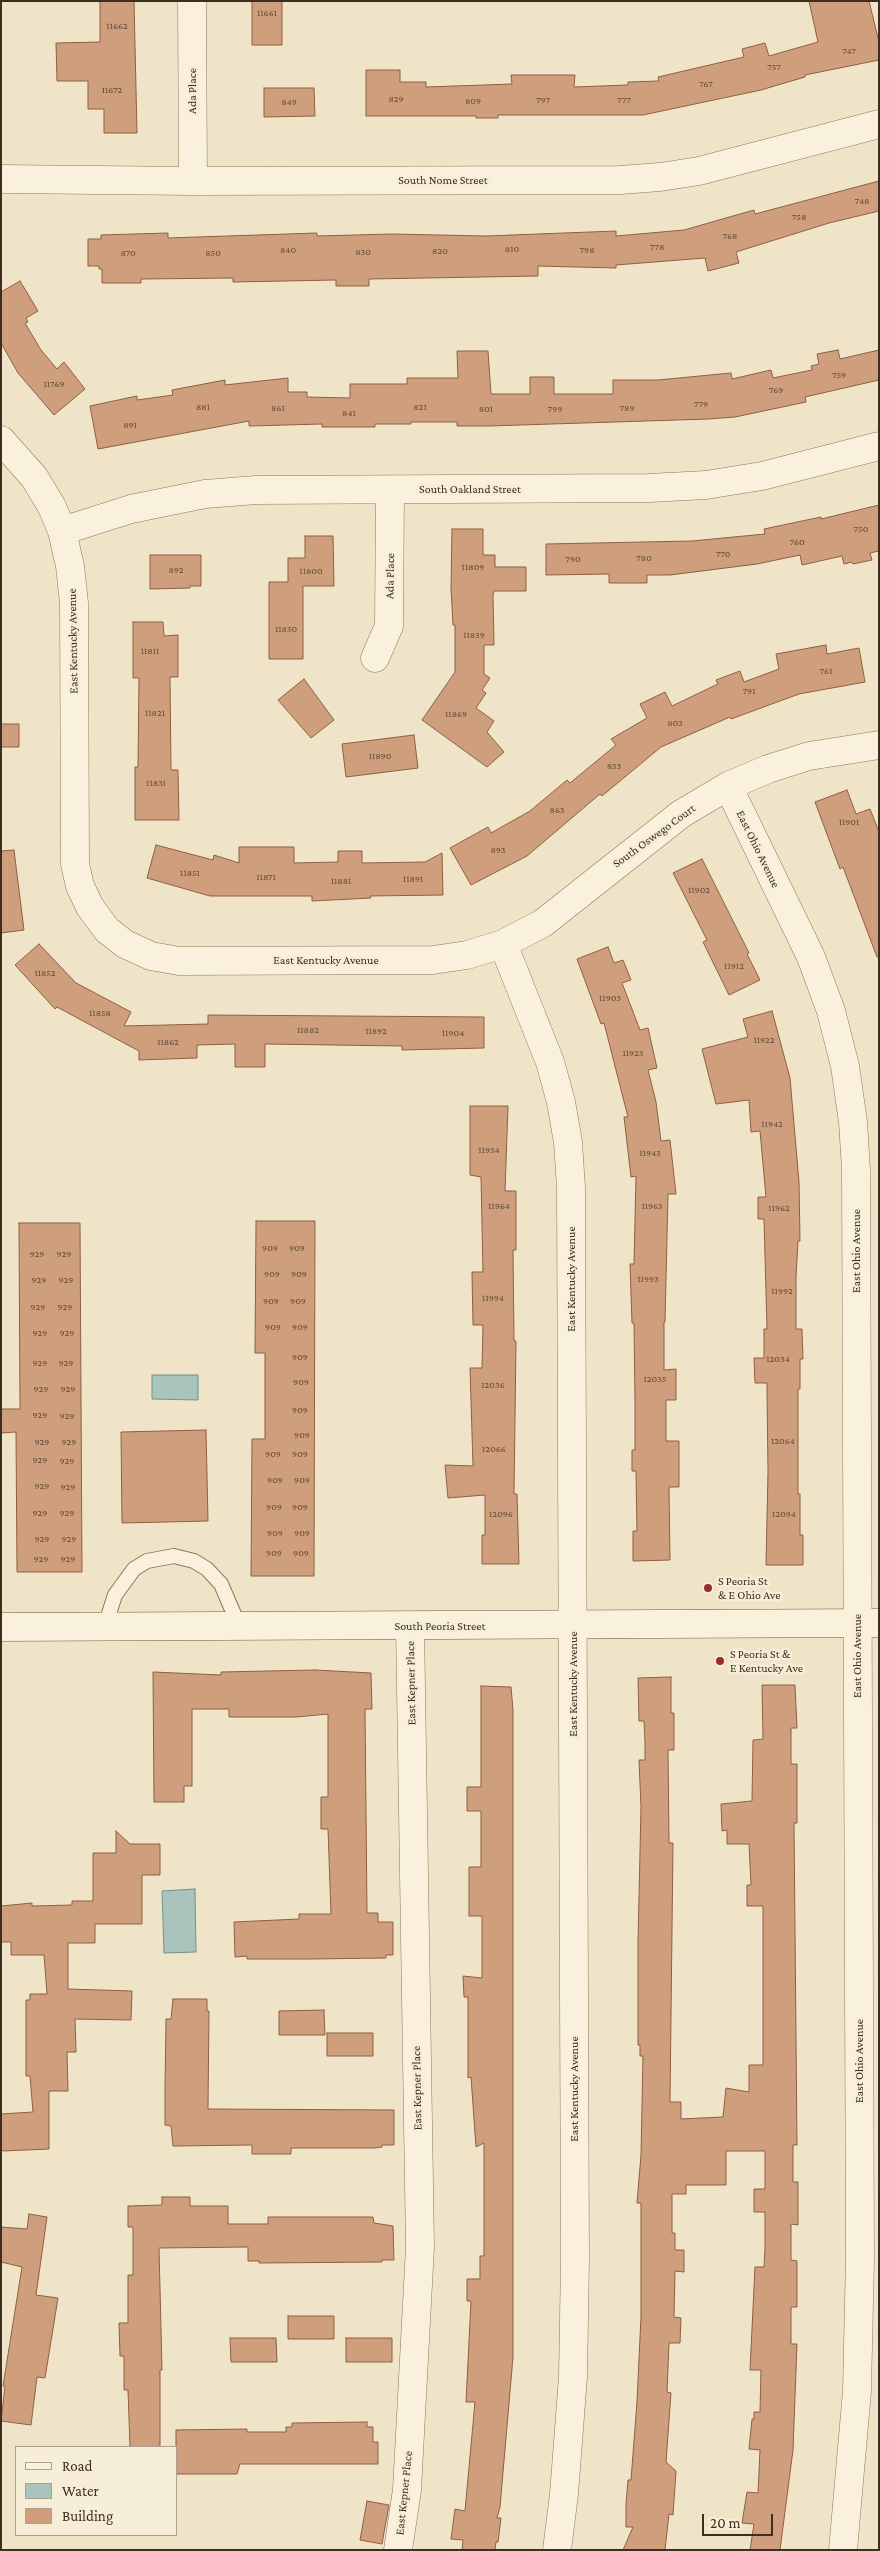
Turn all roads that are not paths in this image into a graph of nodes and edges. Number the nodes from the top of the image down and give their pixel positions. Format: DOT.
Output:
graph roads {
  1 [pos="192,1"];
  2 [pos="879,124"];
  3 [pos="1,179"];
  4 [pos="193,181"];
  5 [pos="1,440"];
  6 [pos="879,446"];
  7 [pos="390,490"];
  8 [pos="62,532"];
  9 [pos="375,658"];
  10 [pos="879,745"];
  11 [pos="728,786"];
  12 [pos="503,944"];
  13 [pos="868,1624"];
  14 [pos="573,1625"];
  15 [pos="105,1626"];
  16 [pos="239,1626"];
  17 [pos="410,1626"];
  18 [pos="1,1627"];
  19 [pos="398,2550"];
  20 [pos="557,2550"];
  21 [pos="843,2550"];
  1 -- 4 [label="street, Ada Place"];
  2 -- 4 [label="street, South Nome Street"];
  3 -- 4 [label="street, South Nome Street"];
  5 -- 8 [label="street, East Kentucky Avenue"];
  6 -- 7 [label="street, South Oakland Street"];
  7 -- 8 [label="street, South Oakland Street"];
  7 -- 9 [label="street, Ada Place"];
  8 -- 12 [label="street, East Kentucky Avenue"];
  10 -- 11 [label="street, South Oswego Court"];
  11 -- 12 [label="street, South Oswego Court"];
  11 -- 13 [label="street, East Ohio Avenue"];
  12 -- 14 [label="street, East Kentucky Avenue"];
  13 -- 14 [label="street, South Peoria Street"];
  13 -- 21 [label="street, East Ohio Avenue"];
  14 -- 17 [label="street, South Peoria Street"];
  14 -- 20 [label="street, East Kentucky Avenue"];
  15 -- 16 [label="street, South Peoria Street"];
  15 -- 16 [label="lane"];
  15 -- 18 [label="street, South Peoria Street"];
  16 -- 17 [label="street, South Peoria Street"];
  17 -- 19 [label="street, East Kepner Place"];
}
